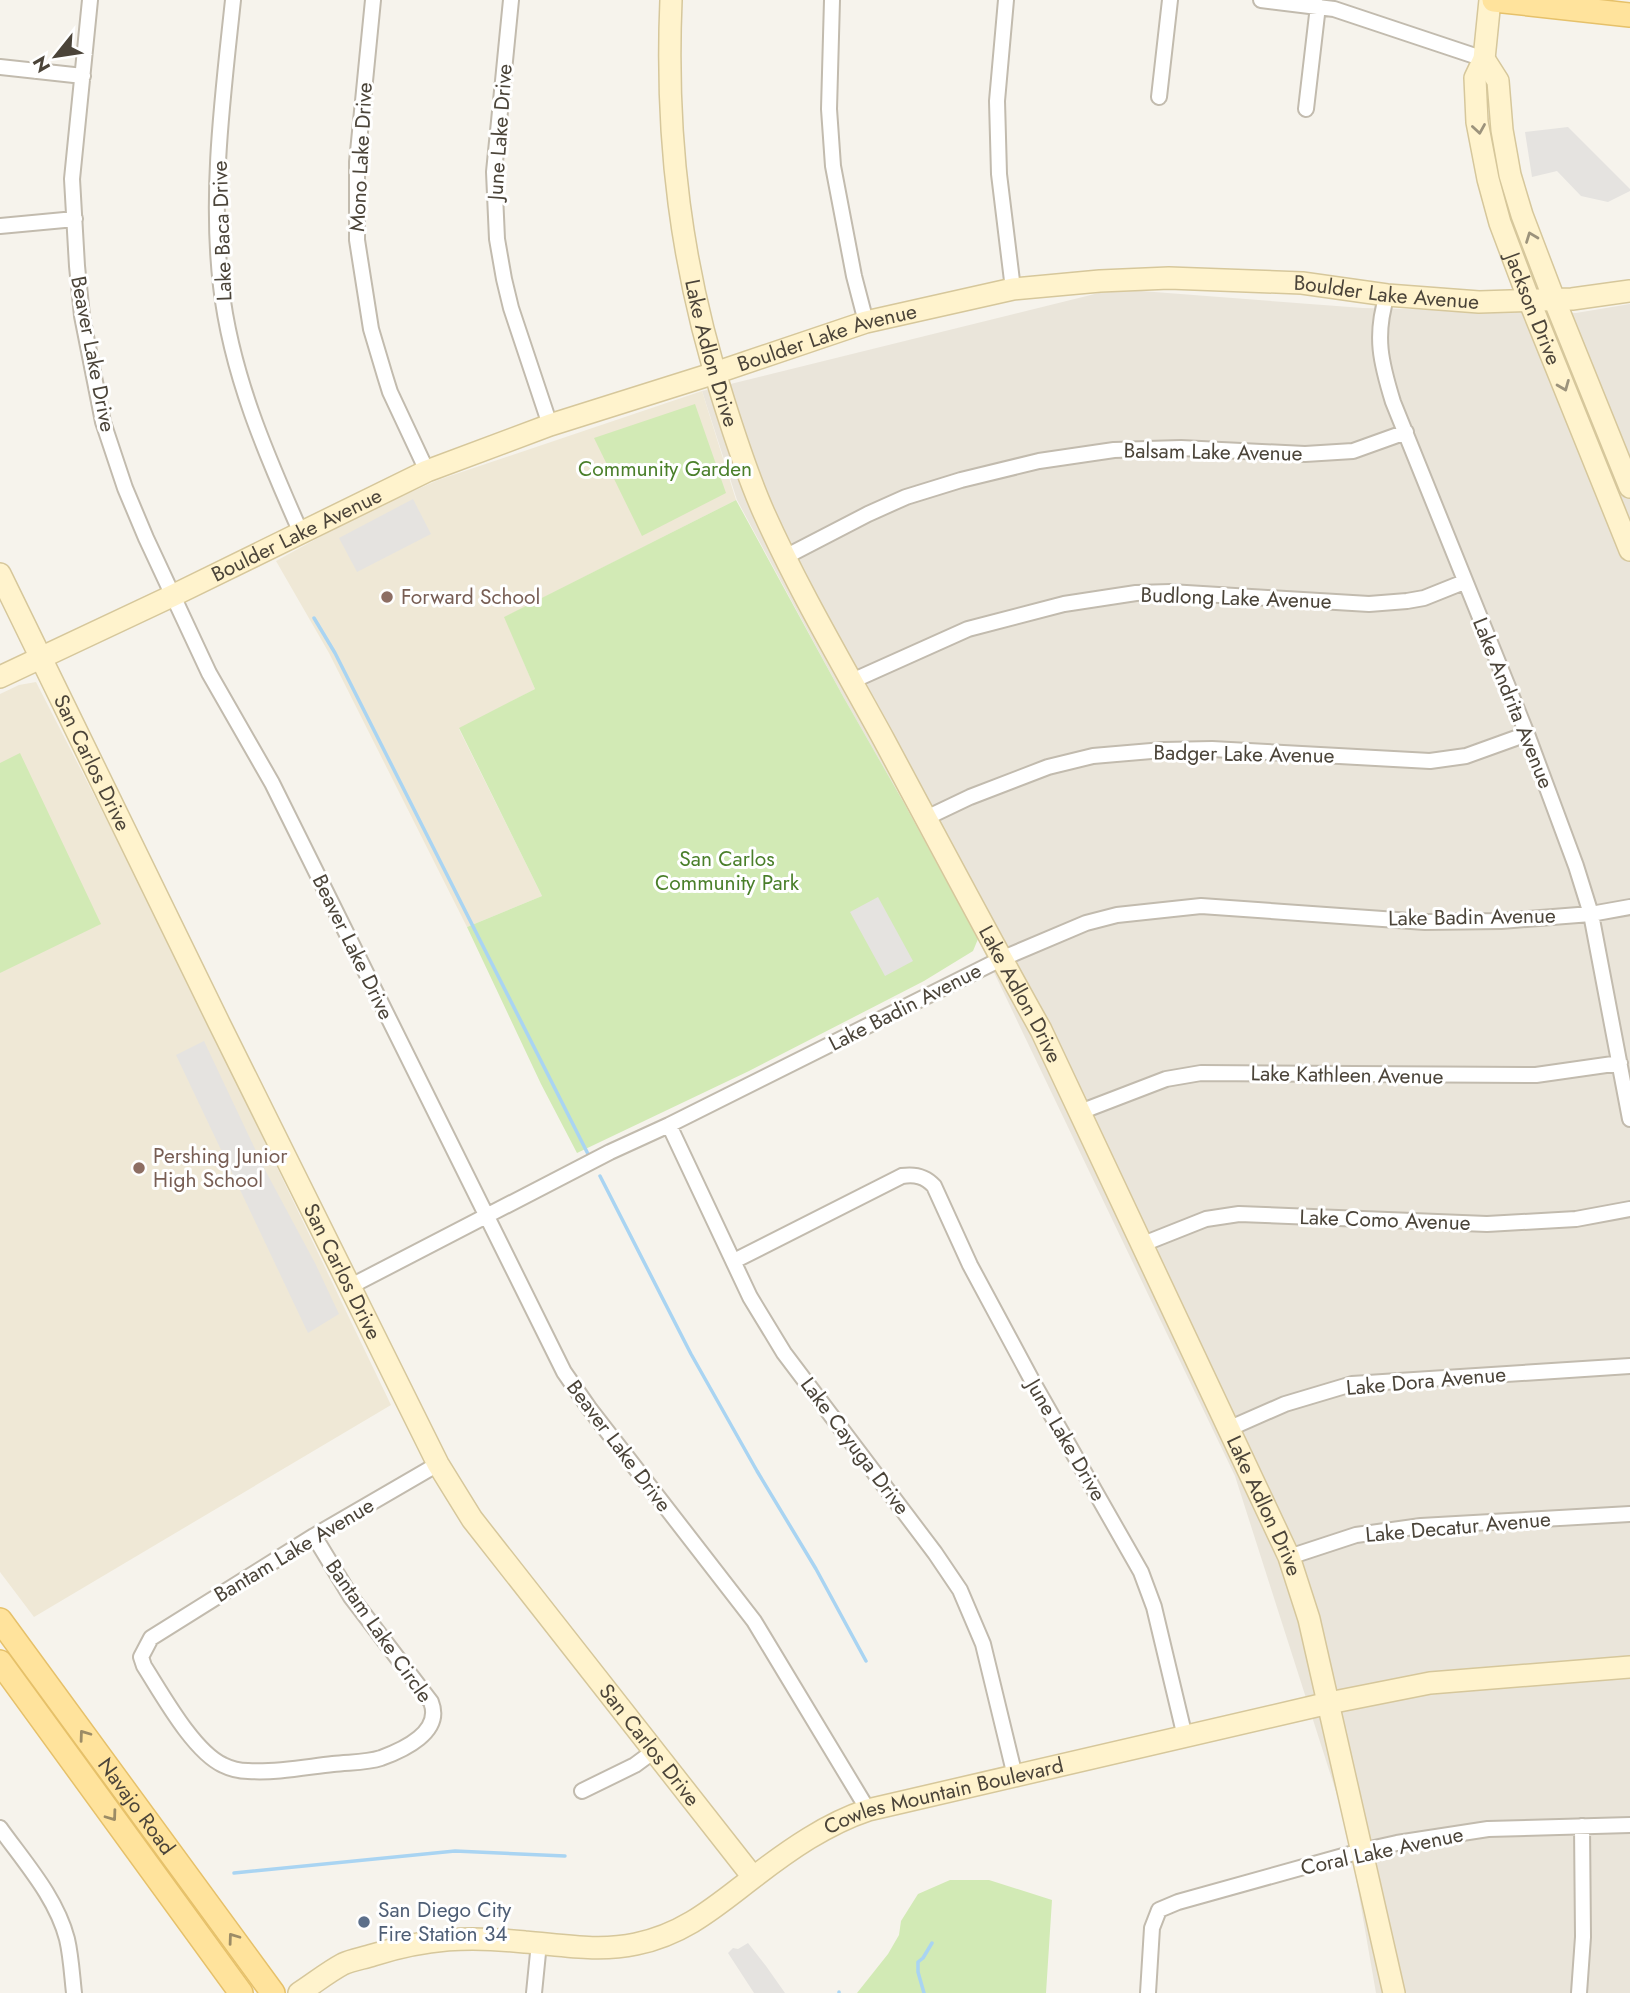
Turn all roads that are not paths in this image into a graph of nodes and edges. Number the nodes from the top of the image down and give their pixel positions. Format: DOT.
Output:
graph roads {
  1 [pos="90,0"];
  2 [pos="233,0"];
  3 [pos="373,0"];
  4 [pos="511,0"];
  5 [pos="671,0"];
  6 [pos="832,0"];
  7 [pos="1006,0"];
  8 [pos="1170,0"];
  9 [pos="1261,0"];
  10 [pos="1492,0"];
  11 [pos="1318,6"];
  12 [pos="1630,15"];
  13 [pos="1484,59"];
  14 [pos="0,67"];
  15 [pos="83,76"];
  16 [pos="1159,97"];
  17 [pos="1306,109"];
  18 [pos="75,219"];
  19 [pos="0,226"];
  20 [pos="1013,289"];
  21 [pos="1630,291"];
  22 [pos="1387,295"];
  23 [pos="1554,299"];
  24 [pos="1529,300"];
  25 [pos="866,322"];
  26 [pos="715,373"];
  27 [pos="550,425"];
  28 [pos="1406,432"];
  29 [pos="427,471"];
  30 [pos="1630,487"];
  31 [pos="302,533"];
  32 [pos="1630,550"];
  33 [pos="785,557"];
  34 [pos="0,574"];
  35 [pos="1464,582"];
  36 [pos="173,596"];
  37 [pos="41,657"];
  38 [pos="0,677"];
  39 [pos="852,681"];
  40 [pos="1527,734"];
  41 [pos="926,818"];
  42 [pos="1630,907"];
  43 [pos="1591,914"];
  44 [pos="1001,959"];
  45 [pos="1620,1063"];
  46 [pos="1080,1112"];
  47 [pos="1630,1119"];
  48 [pos="669,1125"];
  49 [pos="1630,1209"];
  50 [pos="487,1216"];
  51 [pos="1143,1244"];
  52 [pos="734,1261"];
  53 [pos="351,1286"];
  54 [pos="1630,1367"];
  55 [pos="1228,1429"];
  56 [pos="438,1464"];
  57 [pos="1630,1514"];
  58 [pos="314,1536"];
  59 [pos="1289,1558"];
  60 [pos="0,1620"];
  61 [pos="151,1637"];
  62 [pos="0,1662"];
  63 [pos="1630,1667"];
  64 [pos="1329,1703"];
  65 [pos="1185,1737"];
  66 [pos="654,1751"];
  67 [pos="1015,1776"];
  68 [pos="582,1791"];
  69 [pos="867,1810"];
  70 [pos="1630,1825"];
  71 [pos="1582,1826"];
  72 [pos="0,1828"];
  73 [pos="1361,1851"];
  74 [pos="753,1877"];
  75 [pos="539,1943"];
  76 [pos="74,1993"];
  77 [pos="241,1993"];
  78 [pos="273,1993"];
  79 [pos="299,1993"];
  80 [pos="534,1993"];
  81 [pos="1148,1993"];
  82 [pos="1394,1993"];
  83 [pos="1579,1993"];
  1 -- 15 [label="street, Beaver Lake Drive"];
  2 -- 31 [label="street, Lake Baca Drive"];
  3 -- 29 [label="street, Mono Lake Drive"];
  4 -- 27 [label="street, June Lake Drive"];
  5 -- 26 [label="street, Lake Adlon Drive"];
  6 -- 25 [label="street"];
  7 -- 20 [label="street"];
  8 -- 16 [label="street"];
  9 -- 11 [label="street"];
  10 -- 12 [label="main road"];
  10 -- 13 [label="street, Jackson Drive"];
  11 -- 13 [label="street"];
  11 -- 17 [label="street"];
  23 -- 13 [label="street, Jackson Drive, one-way"];
  13 -- 24 [label="street, Jackson Drive, one-way"];
  14 -- 15 [label="street"];
  15 -- 18 [label="street, Beaver Lake Drive"];
  18 -- 19 [label="street"];
  18 -- 36 [label="street, Beaver Lake Drive"];
  20 -- 22 [label="street, Boulder Lake Avenue"];
  20 -- 25 [label="street, Boulder Lake Avenue"];
  21 -- 23 [label="street, Boulder Lake Avenue"];
  22 -- 24 [label="street, Boulder Lake Avenue"];
  22 -- 28 [label="street, Lake Andrita Avenue"];
  23 -- 24 [label="street, Boulder Lake Avenue"];
  23 -- 30 [label="street, Jackson Drive"];
  24 -- 32 [label="street, Jackson Drive, one-way"];
  25 -- 26 [label="street, Boulder Lake Avenue"];
  26 -- 27 [label="street, Boulder Lake Avenue"];
  26 -- 33 [label="street, Lake Adlon Drive"];
  27 -- 29 [label="street, Boulder Lake Avenue"];
  28 -- 33 [label="street, Balsam Lake Avenue"];
  28 -- 35 [label="street, Lake Andrita Avenue"];
  29 -- 31 [label="street, Boulder Lake Avenue"];
  31 -- 36 [label="street, Boulder Lake Avenue"];
  33 -- 39 [label="street, Lake Adlon Drive"];
  34 -- 37 [label="street, San Carlos Drive"];
  35 -- 39 [label="street, Budlong Lake Avenue"];
  35 -- 40 [label="street, Lake Andrita Avenue"];
  36 -- 37 [label="street, Boulder Lake Avenue"];
  36 -- 50 [label="street, Beaver Lake Drive"];
  37 -- 38 [label="street, Boulder Lake Avenue"];
  37 -- 53 [label="street, San Carlos Drive"];
  39 -- 41 [label="street, Lake Adlon Drive"];
  40 -- 41 [label="street, Badger Lake Avenue"];
  40 -- 43 [label="street, Lake Andrita Avenue"];
  41 -- 44 [label="street, Lake Adlon Drive"];
  42 -- 43 [label="street, Lake Badin Avenue"];
  43 -- 44 [label="street, Lake Badin Avenue"];
  43 -- 45 [label="street, Lake Andrita Avenue"];
  44 -- 46 [label="street, Lake Adlon Drive"];
  44 -- 48 [label="street, Lake Badin Avenue"];
  45 -- 46 [label="street, Lake Kathleen Avenue"];
  45 -- 47 [label="street, Lake Andrita Avenue"];
  46 -- 51 [label="street, Lake Adlon Drive"];
  48 -- 50 [label="street, Lake Badin Avenue"];
  48 -- 52 [label="street, Lake Cayuga Drive"];
  49 -- 51 [label="street, Lake Como Avenue"];
  50 -- 53 [label="street, Lake Badin Avenue"];
  50 -- 69 [label="street, Beaver Lake Drive"];
  51 -- 55 [label="street, Lake Adlon Drive"];
  52 -- 65 [label="street, June Lake Drive"];
  52 -- 67 [label="street, Lake Cayuga Drive"];
  53 -- 56 [label="street, San Carlos Drive"];
  54 -- 55 [label="street, Lake Dora Avenue"];
  55 -- 59 [label="street, Lake Adlon Drive"];
  56 -- 58 [label="street, Bantam Lake Avenue"];
  56 -- 66 [label="street, San Carlos Drive"];
  57 -- 59 [label="street, Lake Decatur Avenue"];
  58 -- 61 [label="street, Bantam Lake Avenue"];
  58 -- 61 [label="street, Bantam Lake Circle"];
  59 -- 64 [label="street, Lake Adlon Drive"];
  78 -- 60 [label="main road, Navajo Road, one-way"];
  62 -- 77 [label="main road, Navajo Road, one-way"];
  63 -- 64 [label="street, Cowles Mountain Boulevard"];
  64 -- 65 [label="street, Cowles Mountain Boulevard"];
  64 -- 73 [label="street, Lake Adlon Drive"];
  65 -- 67 [label="street, Cowles Mountain Boulevard"];
  66 -- 68 [label="street"];
  66 -- 74 [label="street, San Carlos Drive"];
  67 -- 69 [label="street, Cowles Mountain Boulevard"];
  69 -- 74 [label="street, Cowles Mountain Boulevard"];
  70 -- 71 [label="street, Coral Lake Avenue"];
  71 -- 73 [label="street, Coral Lake Avenue"];
  71 -- 83 [label="street"];
  72 -- 76 [label="street"];
  73 -- 81 [label="street, Coral Lake Avenue"];
  73 -- 82 [label="street, Lake Adlon Drive"];
  74 -- 75 [label="street, Cowles Mountain Boulevard"];
  75 -- 79 [label="street, Cowles Mountain Boulevard"];
  75 -- 80 [label="street"];
}
